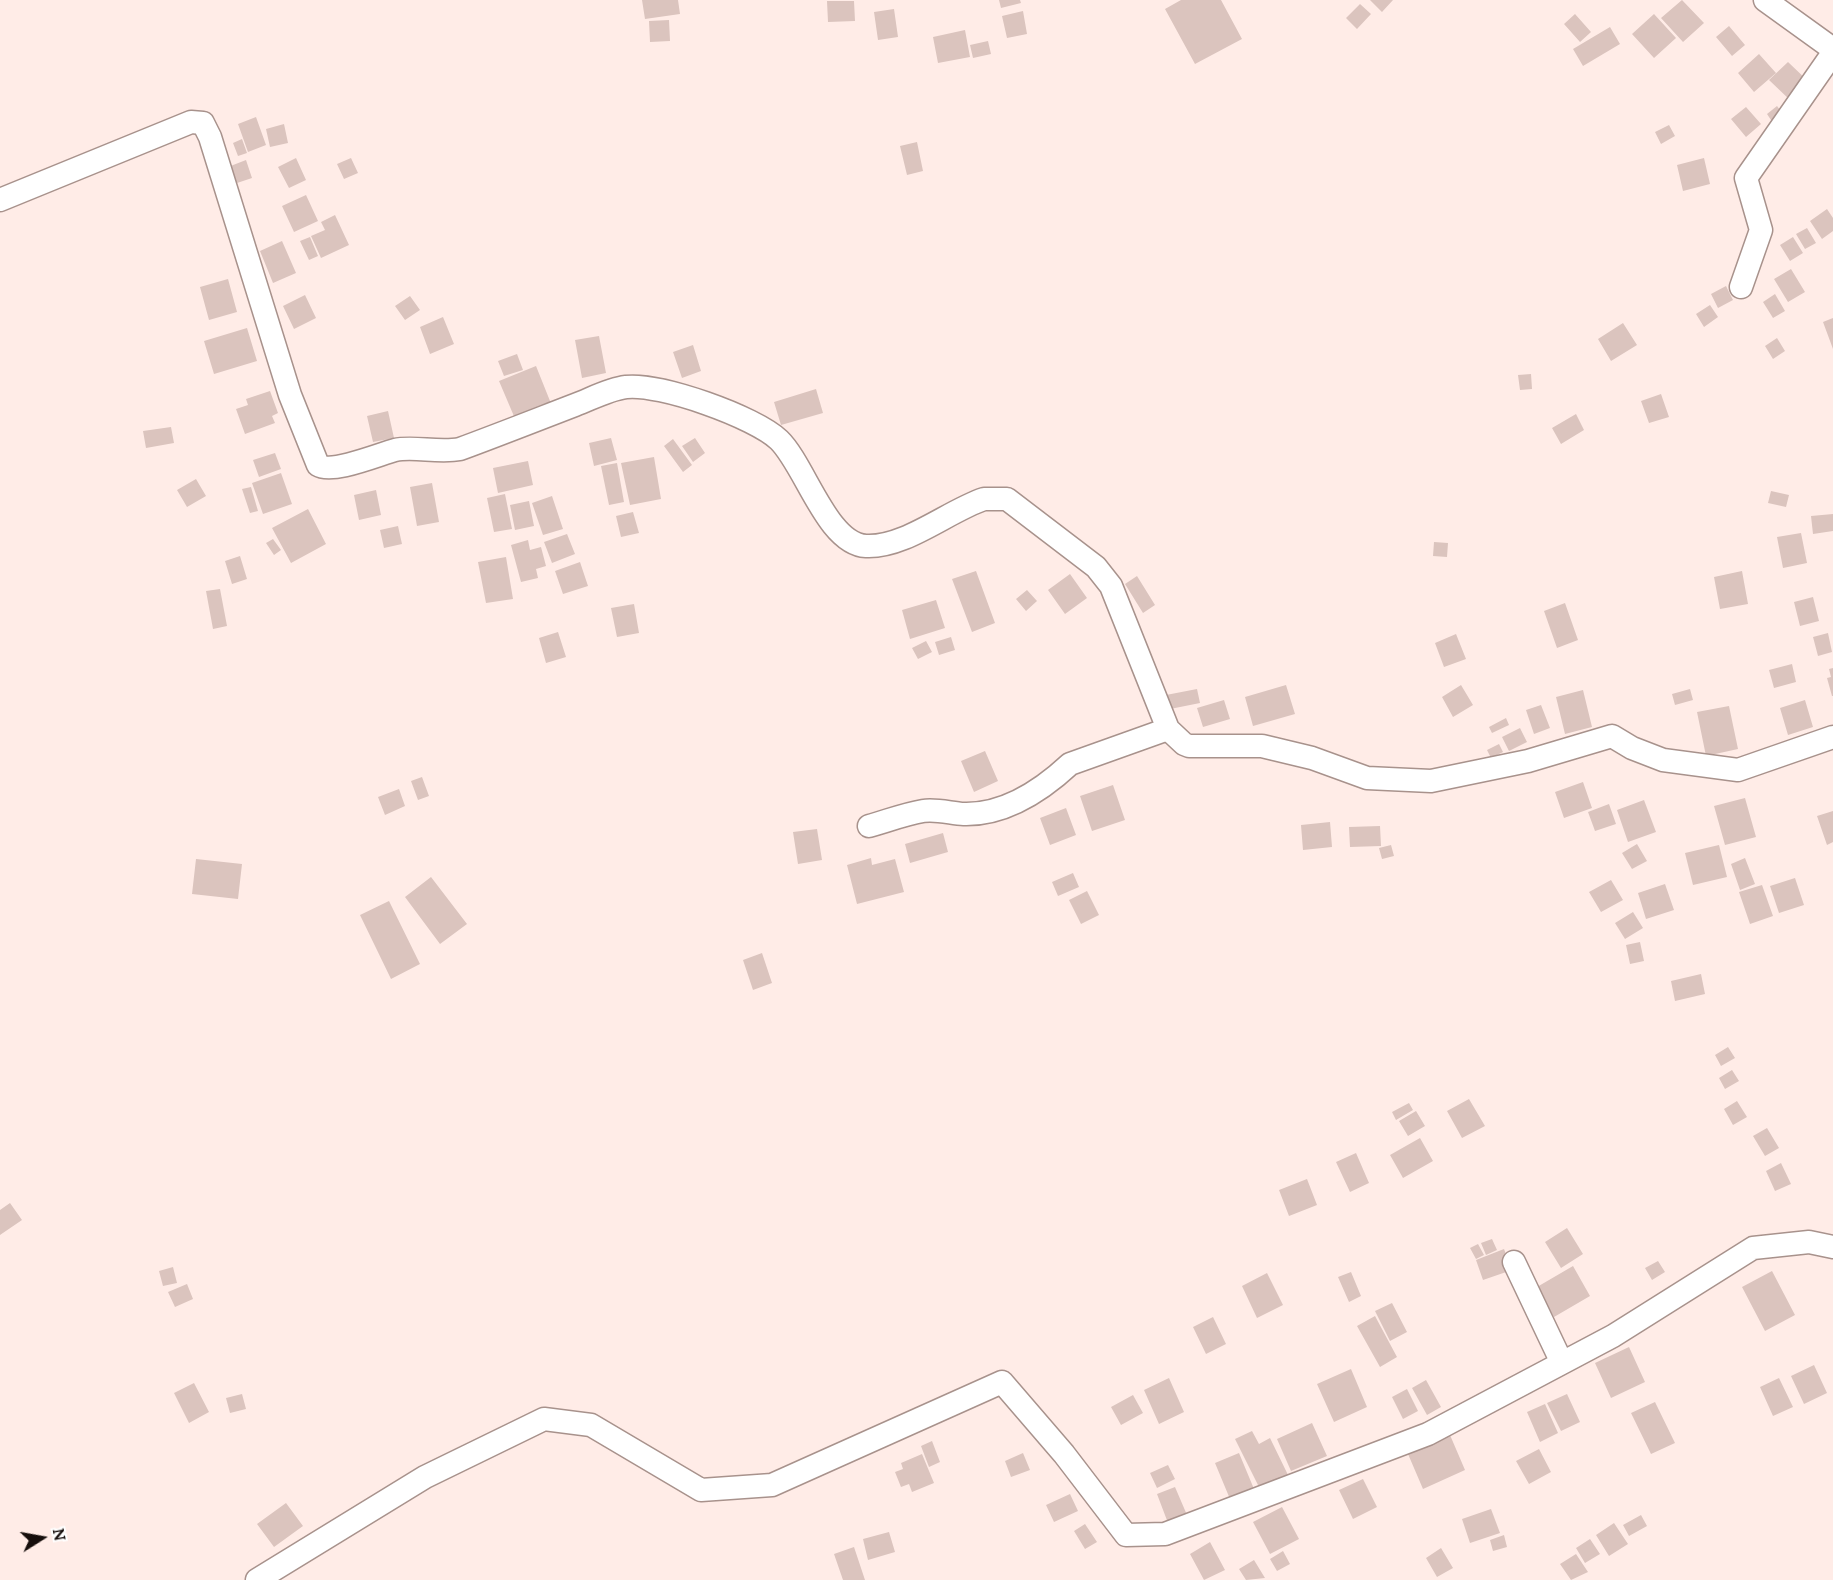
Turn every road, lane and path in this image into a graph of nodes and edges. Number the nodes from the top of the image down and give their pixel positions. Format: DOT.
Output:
graph roads {
  1 [pos="1765,0"];
  2 [pos="1833,51"];
  3 [pos="0,200"];
  4 [pos="1741,287"];
  5 [pos="1168,729"];
  6 [pos="1833,737"];
  7 [pos="869,826"];
  8 [pos="1833,1247"];
  9 [pos="1514,1262"];
  10 [pos="1562,1363"];
  11 [pos="257,1580"];
  1 -- 2 [label="street"];
  2 -- 4 [label="street"];
  3 -- 5 [label="street"];
  5 -- 6 [label="street"];
  5 -- 7 [label="street"];
  8 -- 10 [label="street"];
  9 -- 10 [label="street"];
  10 -- 11 [label="street"];
}
